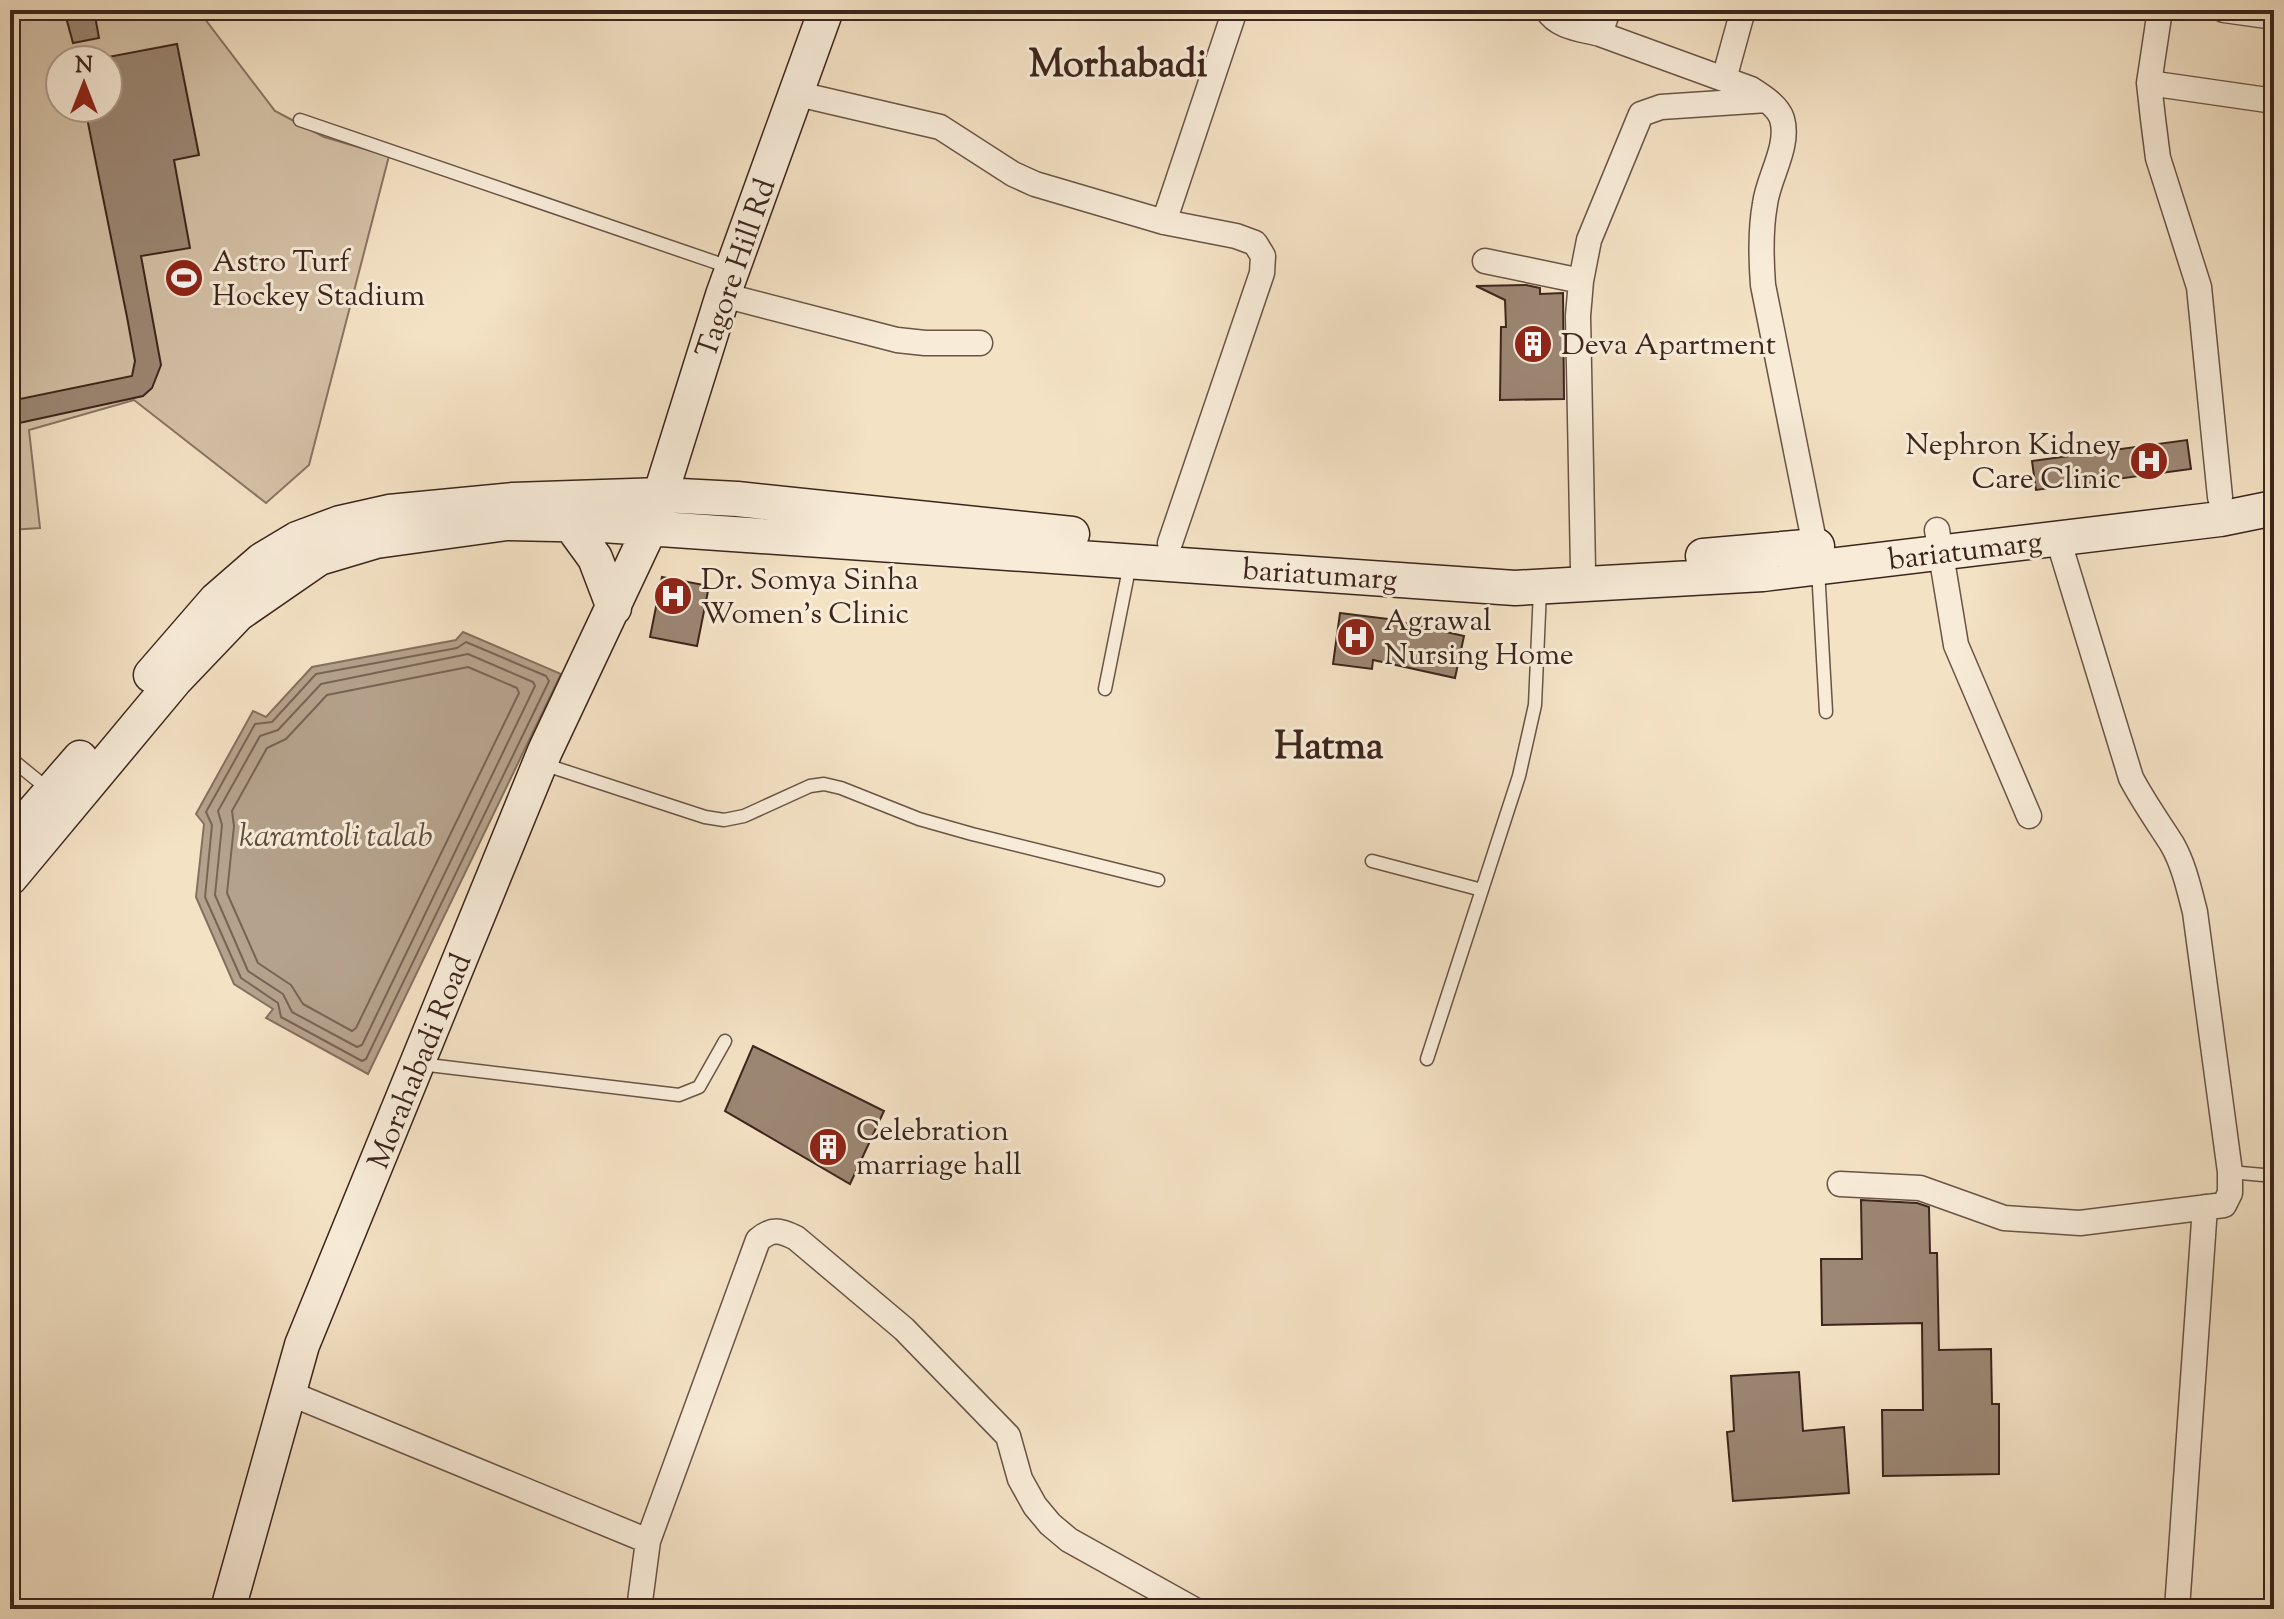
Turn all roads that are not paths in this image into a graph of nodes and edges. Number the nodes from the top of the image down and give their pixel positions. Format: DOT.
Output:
graph roads {
  1 [pos="826,10"];
  2 [pos="1235,10"];
  3 [pos="1547,10"];
  4 [pos="1608,10"];
  5 [pos="1743,10"];
  6 [pos="2160,10"];
  7 [pos="2224,10"];
  8 [pos="2274,17"];
  9 [pos="1600,34"];
  10 [pos="1724,79"];
  11 [pos="2149,83"];
  12 [pos="794,93"];
  13 [pos="1767,100"];
  14 [pos="2274,101"];
  15 [pos="300,120"];
  16 [pos="1164,222"];
  17 [pos="1485,261"];
  18 [pos="1581,281"];
  19 [pos="729,282"];
  20 [pos="980,343"];
  21 [pos="2274,487"];
  22 [pos="662,495"];
  23 [pos="2220,497"];
  24 [pos="2274,508"];
  25 [pos="571,525"];
  26 [pos="650,528"];
  27 [pos="2058,539"];
  28 [pos="1938,541"];
  29 [pos="1170,543"];
  30 [pos="1816,557"];
  31 [pos="1131,561"];
  32 [pos="1583,569"];
  33 [pos="1541,587"];
  34 [pos="614,608"];
  35 [pos="1105,689"];
  36 [pos="1826,712"];
  37 [pos="10,758"];
  38 [pos="540,763"];
  39 [pos="52,792"];
  40 [pos="2029,816"];
  41 [pos="10,839"];
  42 [pos="1372,861"];
  43 [pos="10,878"];
  44 [pos="1158,880"];
  45 [pos="1482,890"];
  46 [pos="725,1041"];
  47 [pos="1427,1059"];
  48 [pos="417,1064"];
  49 [pos="2230,1172"];
  50 [pos="2274,1176"];
  51 [pos="1840,1184"];
  52 [pos="2205,1207"];
  53 [pos="289,1393"];
  54 [pos="648,1541"];
  55 [pos="228,1609"];
  56 [pos="639,1609"];
  57 [pos="1193,1609"];
  58 [pos="2177,1609"];
  1 -- 12 [label="main road, Tagore Hill Rd"];
  2 -- 16 [label="street"];
  3 -- 9 [label="street"];
  4 -- 9 [label="street"];
  5 -- 10 [label="street"];
  6 -- 11 [label="street"];
  7 -- 8 [label="street"];
  9 -- 10 [label="street"];
  10 -- 13 [label="street"];
  11 -- 14 [label="street"];
  11 -- 23 [label="street"];
  12 -- 16 [label="street"];
  12 -- 19 [label="main road, Tagore Hill Rd"];
  13 -- 18 [label="street"];
  13 -- 30 [label="street"];
  15 -- 19 [label="lane"];
  16 -- 29 [label="street"];
  17 -- 18 [label="street"];
  18 -- 32 [label="street"];
  19 -- 20 [label="street"];
  19 -- 22 [label="main road, Tagore Hill Rd"];
  21 -- 23 [label="main road, bariatumarg"];
  22 -- 26 [label="main road, Tagore Hill Rd"];
  22 -- 29 [label="main road, bariatumarg"];
  22 -- 39 [label="main road, bariatumarg"];
  23 -- 28 [label="main road, bariatumarg"];
  24 -- 27 [label="main road, bariatumarg"];
  25 -- 26 [label="main road, bariatumarg"];
  25 -- 34 [label="main road"];
  25 -- 43 [label="main road, bariatumarg"];
  26 -- 31 [label="main road, bariatumarg"];
  26 -- 34 [label="main road, Morahabadi Road"];
  27 -- 28 [label="main road, bariatumarg"];
  27 -- 49 [label="street"];
  28 -- 30 [label="main road, bariatumarg"];
  28 -- 40 [label="street"];
  29 -- 32 [label="main road, bariatumarg"];
  30 -- 32 [label="main road, bariatumarg"];
  30 -- 33 [label="main road, bariatumarg"];
  30 -- 36 [label="lane"];
  31 -- 33 [label="main road, bariatumarg"];
  31 -- 35 [label="lane"];
  33 -- 45 [label="lane"];
  34 -- 38 [label="main road, Morahabadi Road"];
  37 -- 39 [label="lane"];
  38 -- 44 [label="lane"];
  38 -- 48 [label="main road, Morahabadi Road"];
  39 -- 41 [label="main road, bariatumarg"];
  42 -- 45 [label="lane"];
  45 -- 47 [label="lane"];
  46 -- 48 [label="lane"];
  48 -- 53 [label="main road, Morahabadi Road"];
  49 -- 50 [label="lane"];
  49 -- 52 [label="street"];
  51 -- 52 [label="street"];
  52 -- 58 [label="street"];
  53 -- 54 [label="street"];
  53 -- 55 [label="main road, Morahabadi Road"];
  54 -- 56 [label="street"];
  54 -- 57 [label="street"];
}
